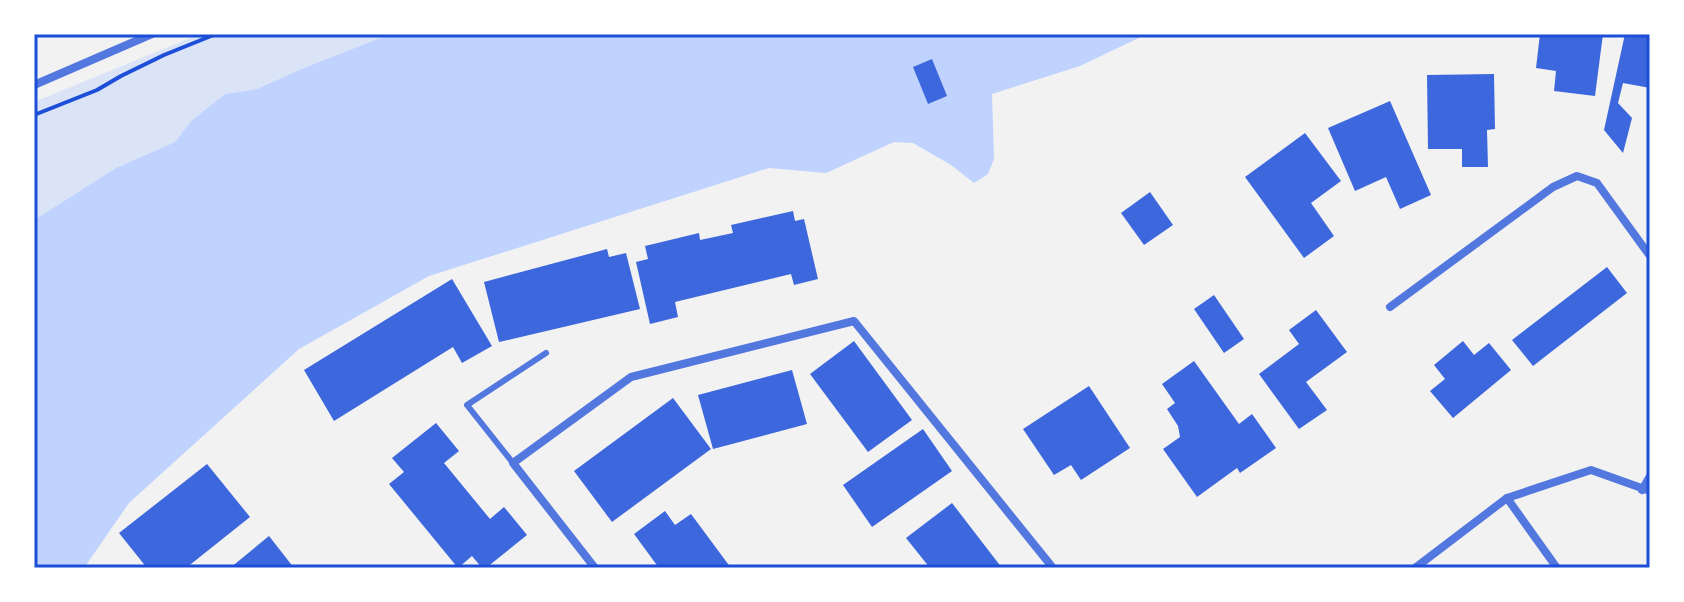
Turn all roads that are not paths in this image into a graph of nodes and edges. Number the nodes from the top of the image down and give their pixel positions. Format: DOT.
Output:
graph roads {
  1 [pos="152,34"];
  2 [pos="34,85"];
  3 [pos="1650,256"];
  4 [pos="1390,307"];
  5 [pos="546,353"];
  6 [pos="513,463"];
  7 [pos="1650,476"];
  8 [pos="1646,490"];
  9 [pos="1507,498"];
  10 [pos="595,568"];
  11 [pos="1053,568"];
  12 [pos="1415,568"];
  13 [pos="1557,568"];
  1 -- 2 [label="street"];
  3 -- 4 [label="street"];
  5 -- 6 [label="lane"];
  6 -- 10 [label="street"];
  6 -- 11 [label="street"];
  7 -- 8 [label="street"];
  8 -- 9 [label="street"];
  9 -- 12 [label="street"];
  9 -- 13 [label="street"];
}
